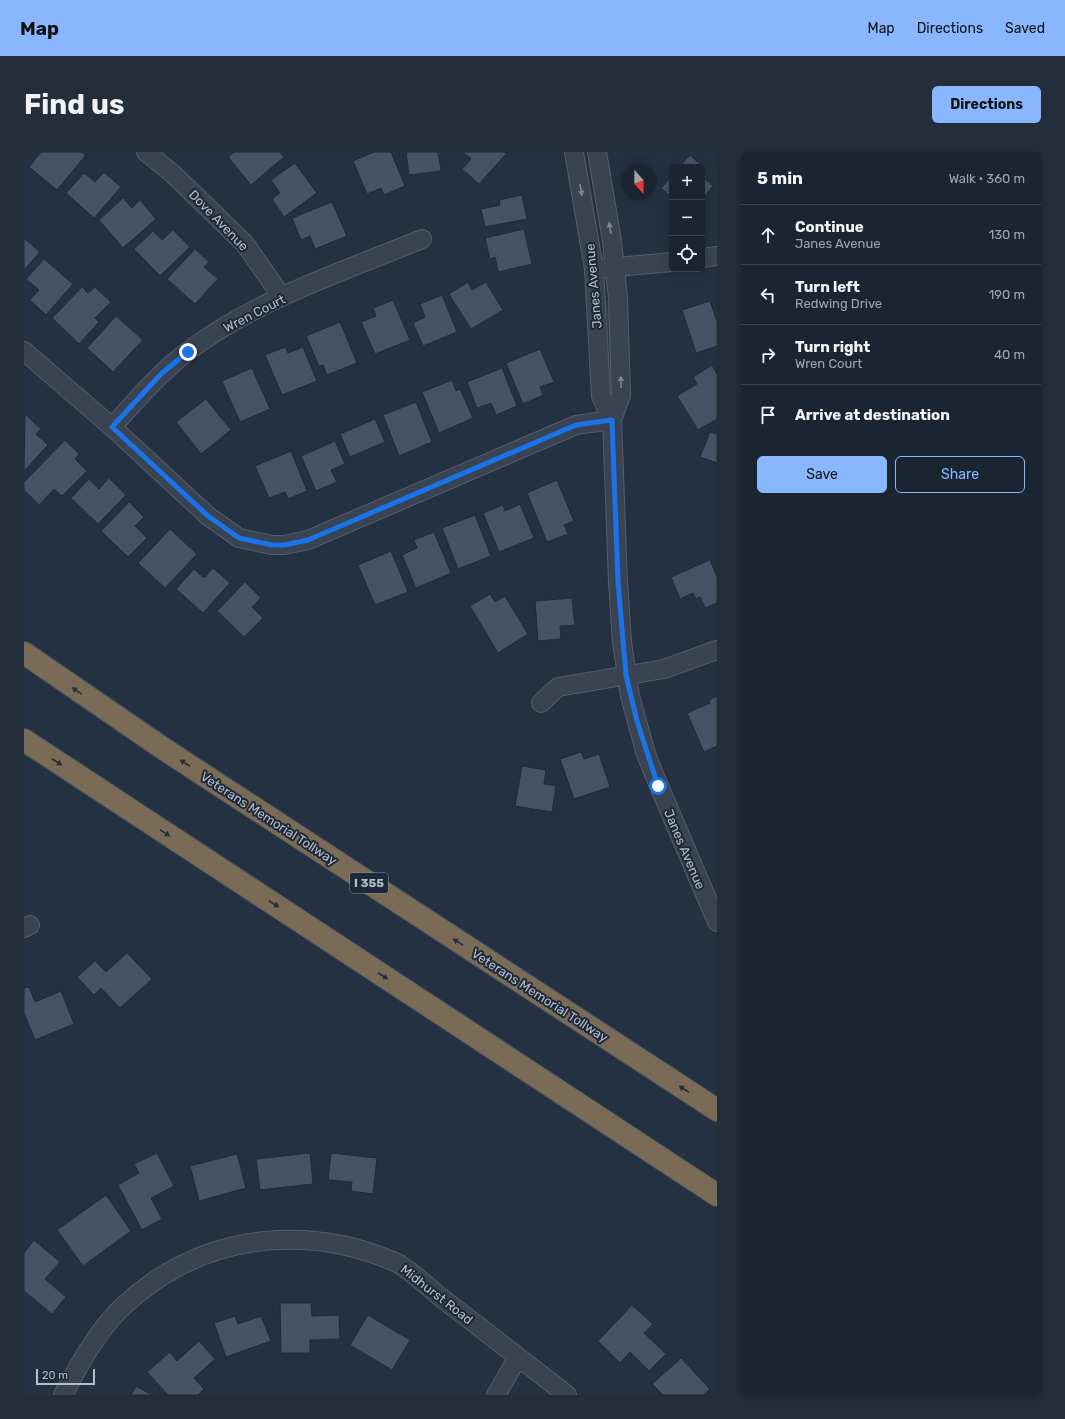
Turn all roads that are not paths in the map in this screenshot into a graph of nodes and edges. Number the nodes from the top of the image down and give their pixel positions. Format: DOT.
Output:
graph roads {
  1 [pos="146,152"];
  2 [pos="574,152"];
  3 [pos="597,152"];
  4 [pos="422,239"];
  5 [pos="717,256"];
  6 [pos="705,258"];
  7 [pos="669,262"];
  8 [pos="616,267"];
  9 [pos="594,269"];
  10 [pos="282,297"];
  11 [pos="24,351"];
  12 [pos="612,420"];
  13 [pos="112,427"];
  14 [pos="717,650"];
  15 [pos="24,653"];
  16 [pos="626,675"];
  17 [pos="541,703"];
  18 [pos="24,740"];
  19 [pos="717,922"];
  20 [pos="717,1110"];
  21 [pos="717,1195"];
  22 [pos="518,1357"];
  23 [pos="63,1395"];
  24 [pos="496,1395"];
  25 [pos="567,1395"];
  1 -- 10 [label="street, Dove Avenue"];
  2 -- 9 [label="street, Janes Avenue, one-way"];
  8 -- 3 [label="street, Janes Avenue, one-way"];
  4 -- 10 [label="street, Wren Court"];
  5 -- 6 [label="street"];
  7 -- 8 [label="street"];
  8 -- 9 [label="street"];
  12 -- 8 [label="street, Janes Avenue, one-way"];
  9 -- 12 [label="street, Janes Avenue"];
  10 -- 13 [label="street, Wren Court"];
  11 -- 13 [label="street"];
  12 -- 13 [label="street"];
  12 -- 16 [label="street, Janes Avenue"];
  14 -- 16 [label="street"];
  20 -- 15 [label="highway, Veterans Memorial Tollway / I 355, one-way"];
  16 -- 17 [label="street"];
  16 -- 19 [label="street, Janes Avenue"];
  18 -- 21 [label="highway, one-way"];
  22 -- 23 [label="street, Midhurst Road"];
  22 -- 24 [label="street"];
  22 -- 25 [label="street, Midhurst Road"];
}
